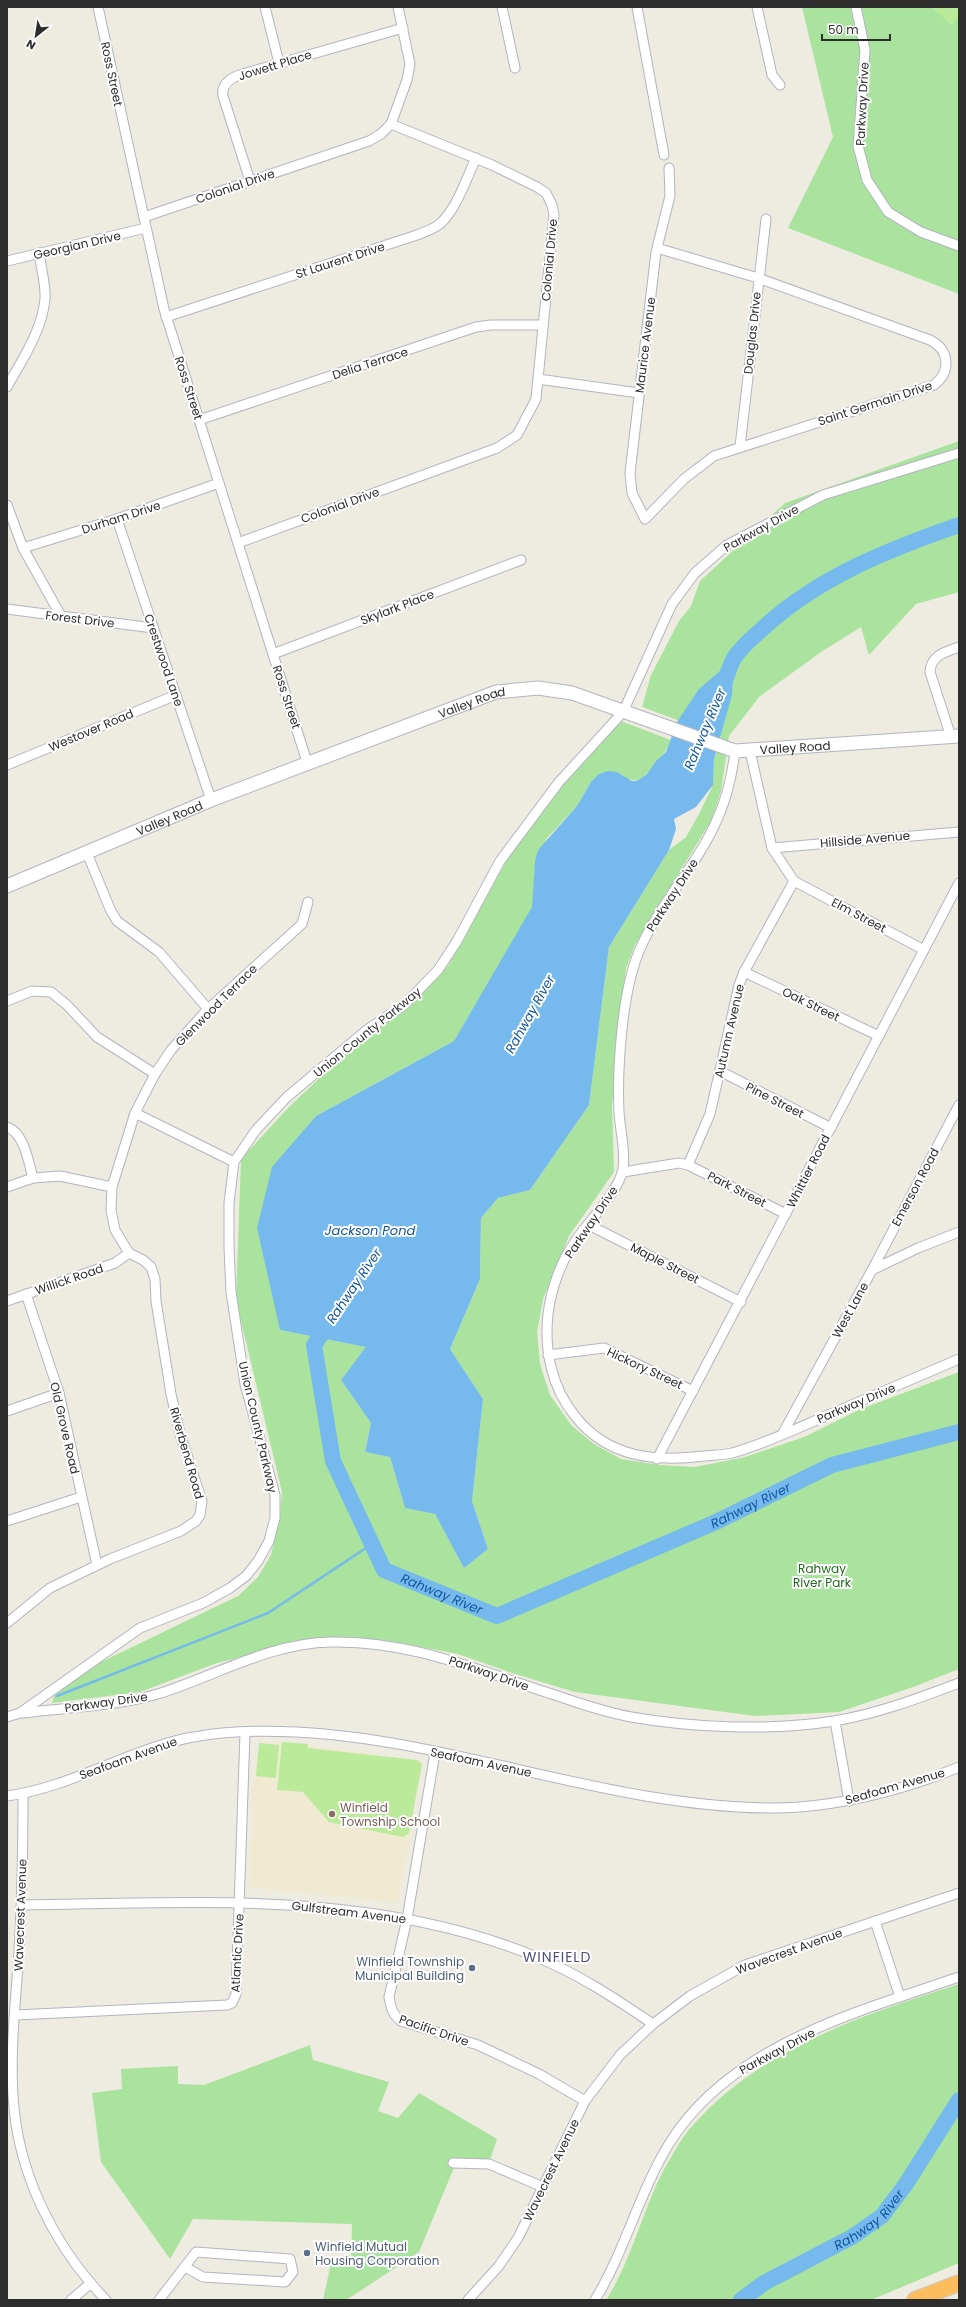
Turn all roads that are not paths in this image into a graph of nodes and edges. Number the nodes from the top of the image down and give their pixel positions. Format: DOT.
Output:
graph roads {
  1 [pos="98,7"];
  2 [pos="265,7"];
  3 [pos="398,7"];
  4 [pos="502,7"];
  5 [pos="637,7"];
  6 [pos="757,7"];
  7 [pos="856,7"];
  8 [pos="402,28"];
  9 [pos="280,63"];
  10 [pos="515,68"];
  11 [pos="780,85"];
  12 [pos="391,124"];
  13 [pos="664,155"];
  14 [pos="476,158"];
  15 [pos="669,168"];
  16 [pos="250,181"];
  17 [pos="144,217"];
  18 [pos="766,219"];
  19 [pos="146,228"];
  20 [pos="959,246"];
  21 [pos="657,248"];
  22 [pos="39,253"];
  23 [pos="7,261"];
  24 [pos="758,278"];
  25 [pos="166,317"];
  26 [pos="543,325"];
  27 [pos="538,379"];
  28 [pos="7,387"];
  29 [pos="639,393"];
  30 [pos="199,420"];
  31 [pos="740,447"];
  32 [pos="959,454"];
  33 [pos="219,483"];
  34 [pos="7,506"];
  35 [pos="117,519"];
  36 [pos="645,519"];
  37 [pos="238,543"];
  38 [pos="23,548"];
  39 [pos="521,560"];
  40 [pos="7,610"];
  41 [pos="60,616"];
  42 [pos="153,628"];
  43 [pos="959,647"];
  44 [pos="273,654"];
  45 [pos="176,695"];
  46 [pos="623,712"];
  47 [pos="955,736"];
  48 [pos="730,750"];
  49 [pos="750,751"];
  50 [pos="307,762"];
  51 [pos="7,765"];
  52 [pos="211,800"];
  53 [pos="959,832"];
  54 [pos="772,848"];
  55 [pos="87,853"];
  56 [pos="794,881"];
  57 [pos="959,883"];
  58 [pos="7,886"];
  59 [pos="308,902"];
  60 [pos="924,950"];
  61 [pos="744,972"];
  62 [pos="7,1001"];
  63 [pos="208,1009"];
  64 [pos="879,1036"];
  65 [pos="720,1071"];
  66 [pos="155,1074"];
  67 [pos="959,1105"];
  68 [pos="135,1113"];
  69 [pos="7,1127"];
  70 [pos="831,1128"];
  71 [pos="234,1162"];
  72 [pos="688,1165"];
  73 [pos="623,1172"];
  74 [pos="33,1178"];
  75 [pos="112,1186"];
  76 [pos="7,1187"];
  77 [pos="786,1214"];
  78 [pos="589,1225"];
  79 [pos="959,1232"];
  80 [pos="129,1252"];
  81 [pos="872,1270"];
  82 [pos="26,1294"];
  83 [pos="7,1300"];
  84 [pos="741,1302"];
  85 [pos="548,1355"];
  86 [pos="959,1359"];
  87 [pos="693,1391"];
  88 [pos="58,1393"];
  89 [pos="7,1411"];
  90 [pos="783,1433"];
  91 [pos="657,1459"];
  92 [pos="81,1497"];
  93 [pos="7,1521"];
  94 [pos="97,1565"];
  95 [pos="7,1623"];
  96 [pos="959,1683"];
  97 [pos="20,1713"];
  98 [pos="7,1716"];
  99 [pos="835,1721"];
  100 [pos="245,1733"];
  101 [pos="435,1753"];
  102 [pos="959,1767"];
  103 [pos="23,1794"];
  104 [pos="7,1796"];
  105 [pos="849,1801"];
  106 [pos="959,1893"];
  107 [pos="240,1902"];
  108 [pos="22,1905"];
  109 [pos="407,1919"];
  110 [pos="875,1921"];
  111 [pos="959,1977"];
  112 [pos="900,1997"];
  113 [pos="15,2015"];
  114 [pos="653,2024"];
  115 [pos="586,2101"];
  116 [pos="453,2163"];
  117 [pos="543,2187"];
  118 [pos="185,2267"];
  119 [pos="91,2283"];
  120 [pos="959,2283"];
  121 [pos="71,2300"];
  122 [pos="106,2300"];
  123 [pos="159,2300"];
  124 [pos="468,2300"];
  125 [pos="595,2300"];
  126 [pos="915,2300"];
  1 -- 17 [label="street, Ross Street"];
  2 -- 9 [label="street"];
  3 -- 8 [label="street"];
  4 -- 10 [label="street"];
  5 -- 13 [label="street"];
  6 -- 11 [label="street"];
  7 -- 20 [label="street, Parkway Drive"];
  8 -- 9 [label="street, Jowett Place"];
  8 -- 12 [label="street"];
  9 -- 16 [label="street, Jowett Place"];
  12 -- 14 [label="street, Colonial Drive"];
  12 -- 16 [label="street, Colonial Drive"];
  14 -- 25 [label="street, St Laurent Drive"];
  14 -- 26 [label="street, Colonial Drive"];
  15 -- 21 [label="street, Maurice Avenue"];
  16 -- 17 [label="street, Colonial Drive"];
  17 -- 19 [label="street, Ross Street"];
  18 -- 24 [label="street, Douglas Drive"];
  19 -- 22 [label="street, Georgian Drive"];
  19 -- 25 [label="street, Ross Street"];
  21 -- 24 [label="street, Saint Germain Drive"];
  21 -- 29 [label="street, Maurice Avenue"];
  22 -- 23 [label="street, Georgian Drive"];
  22 -- 28 [label="street"];
  24 -- 31 [label="street, Douglas Drive"];
  24 -- 31 [label="street, Saint Germain Drive"];
  25 -- 30 [label="street, Ross Street"];
  26 -- 27 [label="street, Colonial Drive"];
  26 -- 30 [label="street, Delia Terrace"];
  27 -- 29 [label="street"];
  27 -- 37 [label="street, Colonial Drive"];
  29 -- 36 [label="street, Maurice Avenue"];
  30 -- 33 [label="street, Ross Street"];
  31 -- 36 [label="street, Saint Germain Drive"];
  32 -- 46 [label="street, Parkway Drive"];
  33 -- 35 [label="street, Durham Drive"];
  33 -- 37 [label="street, Ross Street"];
  34 -- 38 [label="street"];
  35 -- 38 [label="street, Durham Drive"];
  35 -- 42 [label="street, Crestwood Lane"];
  37 -- 44 [label="street, Ross Street"];
  38 -- 41 [label="street"];
  39 -- 44 [label="street, Skylark Place"];
  40 -- 41 [label="street, Forest Drive"];
  41 -- 42 [label="street, Forest Drive"];
  42 -- 45 [label="street, Crestwood Lane"];
  43 -- 47 [label="street"];
  44 -- 50 [label="street, Ross Street"];
  45 -- 51 [label="street, Westover Road"];
  45 -- 52 [label="street, Crestwood Lane"];
  46 -- 48 [label="street, Valley Road"];
  46 -- 50 [label="street, Valley Road"];
  46 -- 71 [label="street, Union County Parkway"];
  47 -- 49 [label="street, Valley Road"];
  48 -- 49 [label="street, Valley Road"];
  48 -- 73 [label="street, Parkway Drive"];
  49 -- 54 [label="street"];
  50 -- 52 [label="street, Valley Road"];
  52 -- 55 [label="street, Valley Road"];
  53 -- 54 [label="street, Hillside Avenue"];
  54 -- 56 [label="street"];
  55 -- 58 [label="street, Valley Road"];
  55 -- 63 [label="street"];
  56 -- 60 [label="street, Elm Street"];
  56 -- 61 [label="street, Autumn Avenue"];
  57 -- 60 [label="street, Whittier Road"];
  59 -- 63 [label="street, Glenwood Terrace"];
  60 -- 64 [label="street, Whittier Road"];
  61 -- 64 [label="street, Oak Street"];
  61 -- 65 [label="street, Autumn Avenue"];
  62 -- 66 [label="street"];
  63 -- 66 [label="street, Glenwood Terrace"];
  64 -- 70 [label="street, Whittier Road"];
  65 -- 70 [label="street, Pine Street"];
  65 -- 72 [label="street, Autumn Avenue"];
  66 -- 68 [label="street, Glenwood Terrace"];
  67 -- 81 [label="street, Emerson Road"];
  68 -- 71 [label="street"];
  68 -- 75 [label="street, Glenwood Terrace"];
  69 -- 74 [label="street"];
  70 -- 77 [label="street, Whittier Road"];
  71 -- 97 [label="street, Union County Parkway"];
  72 -- 73 [label="street"];
  72 -- 77 [label="street, Park Street"];
  73 -- 78 [label="street, Parkway Drive"];
  74 -- 75 [label="street"];
  74 -- 76 [label="street"];
  75 -- 80 [label="street, Riverbend Road"];
  77 -- 84 [label="street, Whittier Road"];
  78 -- 84 [label="street, Maple Street"];
  78 -- 85 [label="street, Parkway Drive"];
  79 -- 81 [label="street, West Lane"];
  80 -- 82 [label="street, Willick Road"];
  80 -- 94 [label="street, Riverbend Road"];
  81 -- 90 [label="street, West Lane"];
  82 -- 83 [label="street, Willick Road"];
  82 -- 88 [label="street, Old Grove Road"];
  84 -- 87 [label="street, Whittier Road"];
  85 -- 87 [label="street, Hickory Street"];
  85 -- 91 [label="street, Parkway Drive"];
  86 -- 90 [label="street, Parkway Drive"];
  87 -- 91 [label="street, Whittier Road"];
  88 -- 89 [label="street"];
  88 -- 92 [label="street, Old Grove Road"];
  90 -- 91 [label="street, Parkway Drive"];
  92 -- 93 [label="street"];
  92 -- 94 [label="street, Old Grove Road"];
  94 -- 95 [label="street, Riverbend Road"];
  96 -- 99 [label="street, Parkway Drive"];
  97 -- 98 [label="street, Union County Parkway"];
  97 -- 99 [label="street, Parkway Drive"];
  99 -- 105 [label="street"];
  100 -- 101 [label="street, Seafoam Avenue"];
  100 -- 103 [label="street, Seafoam Avenue"];
  100 -- 107 [label="street, Atlantic Drive"];
  101 -- 105 [label="street, Seafoam Avenue"];
  101 -- 109 [label="street, Pacific Drive"];
  102 -- 105 [label="street, Seafoam Avenue"];
  103 -- 104 [label="street, Seafoam Avenue"];
  103 -- 108 [label="street, Wavecrest Avenue"];
  106 -- 110 [label="street, Wavecrest Avenue"];
  107 -- 108 [label="street, Gulfstream Avenue"];
  107 -- 109 [label="street, Gulfstream Avenue"];
  107 -- 113 [label="street, Atlantic Drive"];
  108 -- 113 [label="street, Wavecrest Avenue"];
  109 -- 114 [label="street, Gulfstream Avenue"];
  109 -- 115 [label="street, Pacific Drive"];
  110 -- 112 [label="street"];
  110 -- 114 [label="street, Wavecrest Avenue"];
  111 -- 112 [label="street, Parkway Drive"];
  112 -- 125 [label="street, Parkway Drive"];
  113 -- 119 [label="street, Wavecrest Avenue"];
  114 -- 115 [label="street, Wavecrest Avenue"];
  115 -- 117 [label="street, Wavecrest Avenue"];
  116 -- 117 [label="street"];
  117 -- 124 [label="street, Wavecrest Avenue"];
  118 -- 118 [label="street"];
  118 -- 123 [label="street"];
  119 -- 121 [label="street"];
  119 -- 122 [label="street, Wavecrest Avenue"];
  120 -- 126 [label="highway"];
}
